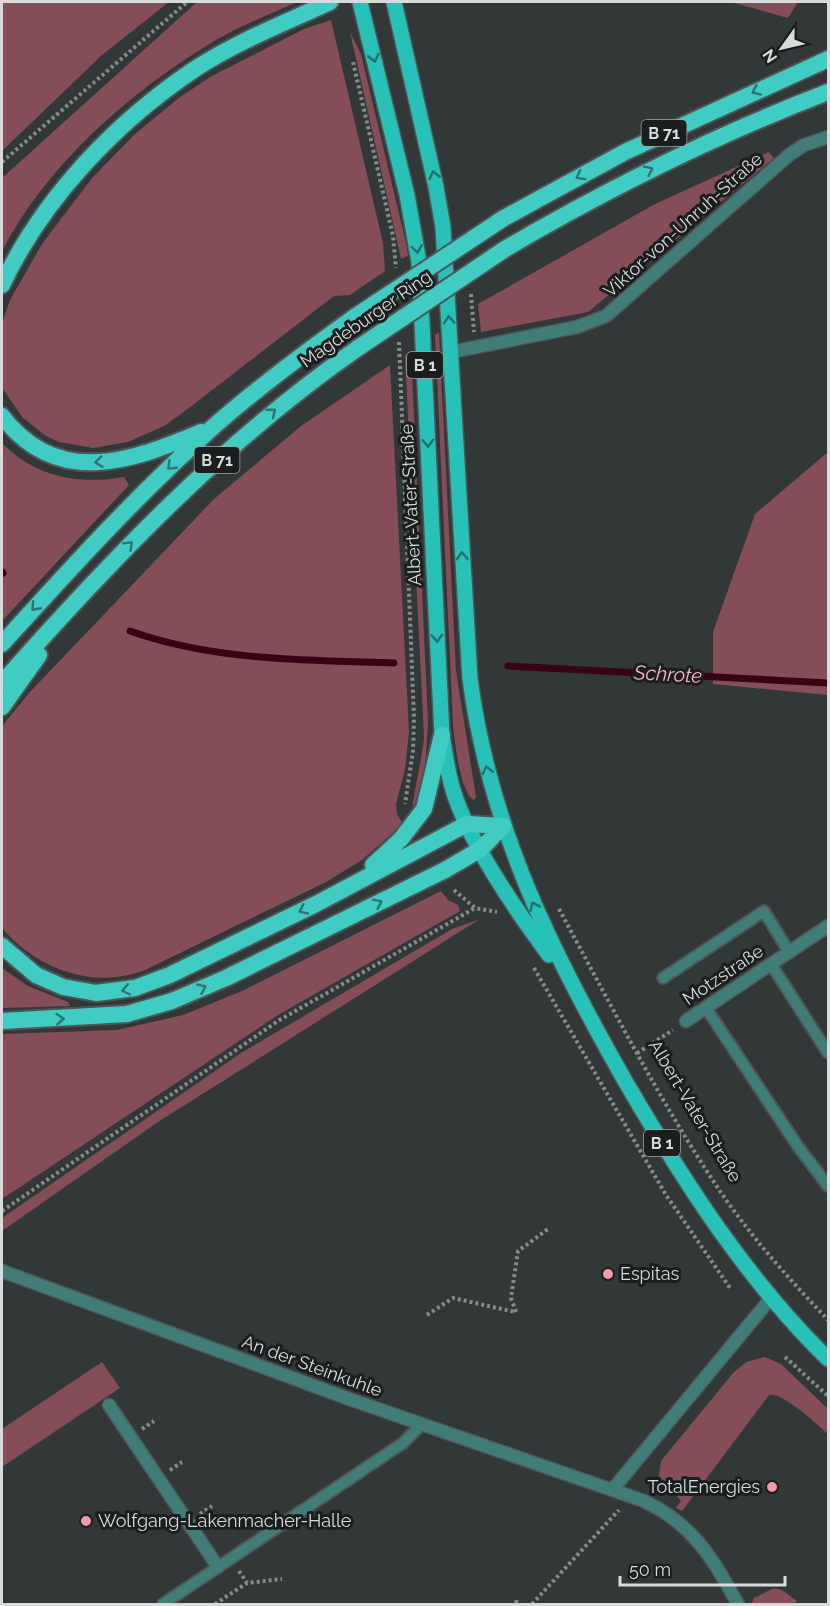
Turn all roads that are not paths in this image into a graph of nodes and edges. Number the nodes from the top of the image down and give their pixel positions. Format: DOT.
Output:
graph roads {
  1 [pos="330,2"];
  2 [pos="360,2"];
  3 [pos="394,2"];
  4 [pos="828,59"];
  5 [pos="828,92"];
  6 [pos="828,137"];
  7 [pos="2,285"];
  8 [pos="451,352"];
  9 [pos="2,416"];
  10 [pos="214,427"];
  11 [pos="88,586"];
  12 [pos="2,644"];
  13 [pos="2,683"];
  14 [pos="2,707"];
  15 [pos="442,735"];
  16 [pos="467,824"];
  17 [pos="503,826"];
  18 [pos="482,849"];
  19 [pos="355,882"];
  20 [pos="828,926"];
  21 [pos="2,946"];
  22 [pos="789,952"];
  23 [pos="771,964"];
  24 [pos="663,978"];
  25 [pos="567,979"];
  26 [pos="706,1008"];
  27 [pos="2,1021"];
  28 [pos="686,1021"];
  29 [pos="828,1053"];
  30 [pos="828,1186"];
  31 [pos="2,1271"];
  32 [pos="771,1298"];
  33 [pos="828,1359"];
  34 [pos="109,1405"];
  35 [pos="422,1424"];
  36 [pos="613,1489"];
  37 [pos="218,1567"];
  38 [pos="163,1605"];
  39 [pos="738,1605"];
  1 -- 7 [label="highway"];
  2 -- 15 [label="main road, Albert-Vater-Straße / B 1, one-way"];
  8 -- 3 [label="main road, Albert-Vater-Straße / B 1, one-way"];
  4 -- 10 [label="highway, Magdeburger Ring / B 71, one-way, bridge"];
  11 -- 5 [label="highway, Magdeburger Ring / B 71, one-way, bridge"];
  6 -- 8 [label="street, Viktor-von-Unruh-Straße"];
  17 -- 8 [label="main road, Albert-Vater-Straße / B 1, one-way"];
  10 -- 9 [label="highway, one-way"];
  10 -- 12 [label="highway, Magdeburger Ring / B 71, one-way"];
  11 -- 13 [label="highway, Magdeburger Ring / B 71"];
  11 -- 14 [label="highway"];
  15 -- 16 [label="main road, Albert-Vater-Straße / B 1"];
  15 -- 19 [label="highway"];
  16 -- 17 [label="highway"];
  16 -- 18 [label="main road, Albert-Vater-Straße / B 1"];
  16 -- 19 [label="highway"];
  17 -- 18 [label="highway"];
  25 -- 17 [label="main road, Albert-Vater-Straße / B 1, one-way"];
  18 -- 25 [label="main road, Albert-Vater-Straße / B 1"];
  27 -- 18 [label="highway, one-way"];
  19 -- 21 [label="highway, one-way"];
  20 -- 22 [label="street, Motzstraße"];
  22 -- 23 [label="street, Motzstraße"];
  22 -- 24 [label="lane"];
  23 -- 26 [label="street, Motzstraße"];
  23 -- 29 [label="lane"];
  25 -- 32 [label="main road, Albert-Vater-Straße / B 1"];
  26 -- 28 [label="street, Motzstraße"];
  26 -- 30 [label="lane"];
  31 -- 35 [label="street, An der Steinkuhle"];
  32 -- 33 [label="main road, Albert-Vater-Straße / B 1"];
  32 -- 36 [label="street"];
  34 -- 37 [label="street"];
  35 -- 36 [label="street, An der Steinkuhle"];
  35 -- 37 [label="lane"];
  36 -- 39 [label="street, An der Steinkuhle"];
  37 -- 38 [label="lane"];
}
